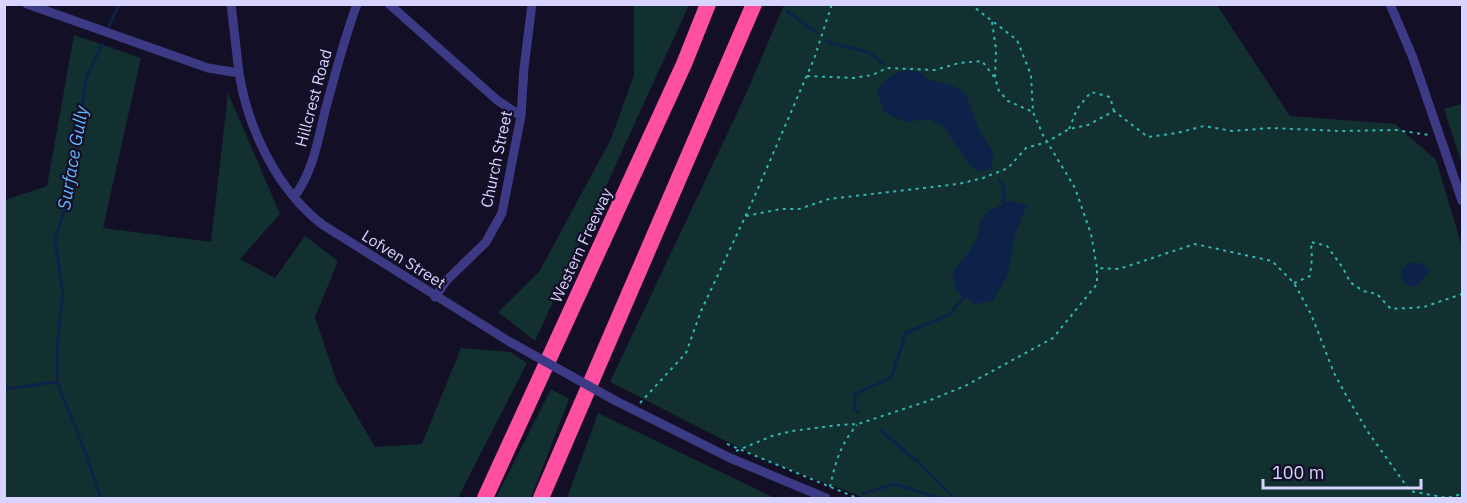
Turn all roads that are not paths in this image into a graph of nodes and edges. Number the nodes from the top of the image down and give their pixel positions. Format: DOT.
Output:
graph roads {
  1 [pos="27,4"];
  2 [pos="231,4"];
  3 [pos="357,4"];
  4 [pos="389,4"];
  5 [pos="532,4"];
  6 [pos="708,4"];
  7 [pos="754,4"];
  8 [pos="1390,4"];
  9 [pos="239,73"];
  10 [pos="521,116"];
  11 [pos="294,196"];
  12 [pos="1462,201"];
  13 [pos="435,297"];
  14 [pos="485,498"];
  15 [pos="542,498"];
  16 [pos="826,498"];
  1 -- 9 [label="street"];
  2 -- 9 [label="street, Lofven Street"];
  3 -- 11 [label="street, Hillcrest Road"];
  4 -- 10 [label="street"];
  5 -- 10 [label="street, Church Street"];
  6 -- 14 [label="highway, Western Freeway"];
  7 -- 15 [label="highway"];
  8 -- 12 [label="street"];
  9 -- 11 [label="street, Lofven Street"];
  10 -- 13 [label="street, Church Street"];
  11 -- 13 [label="street, Lofven Street"];
  13 -- 16 [label="street, Lofven Street, bridge"];
}
